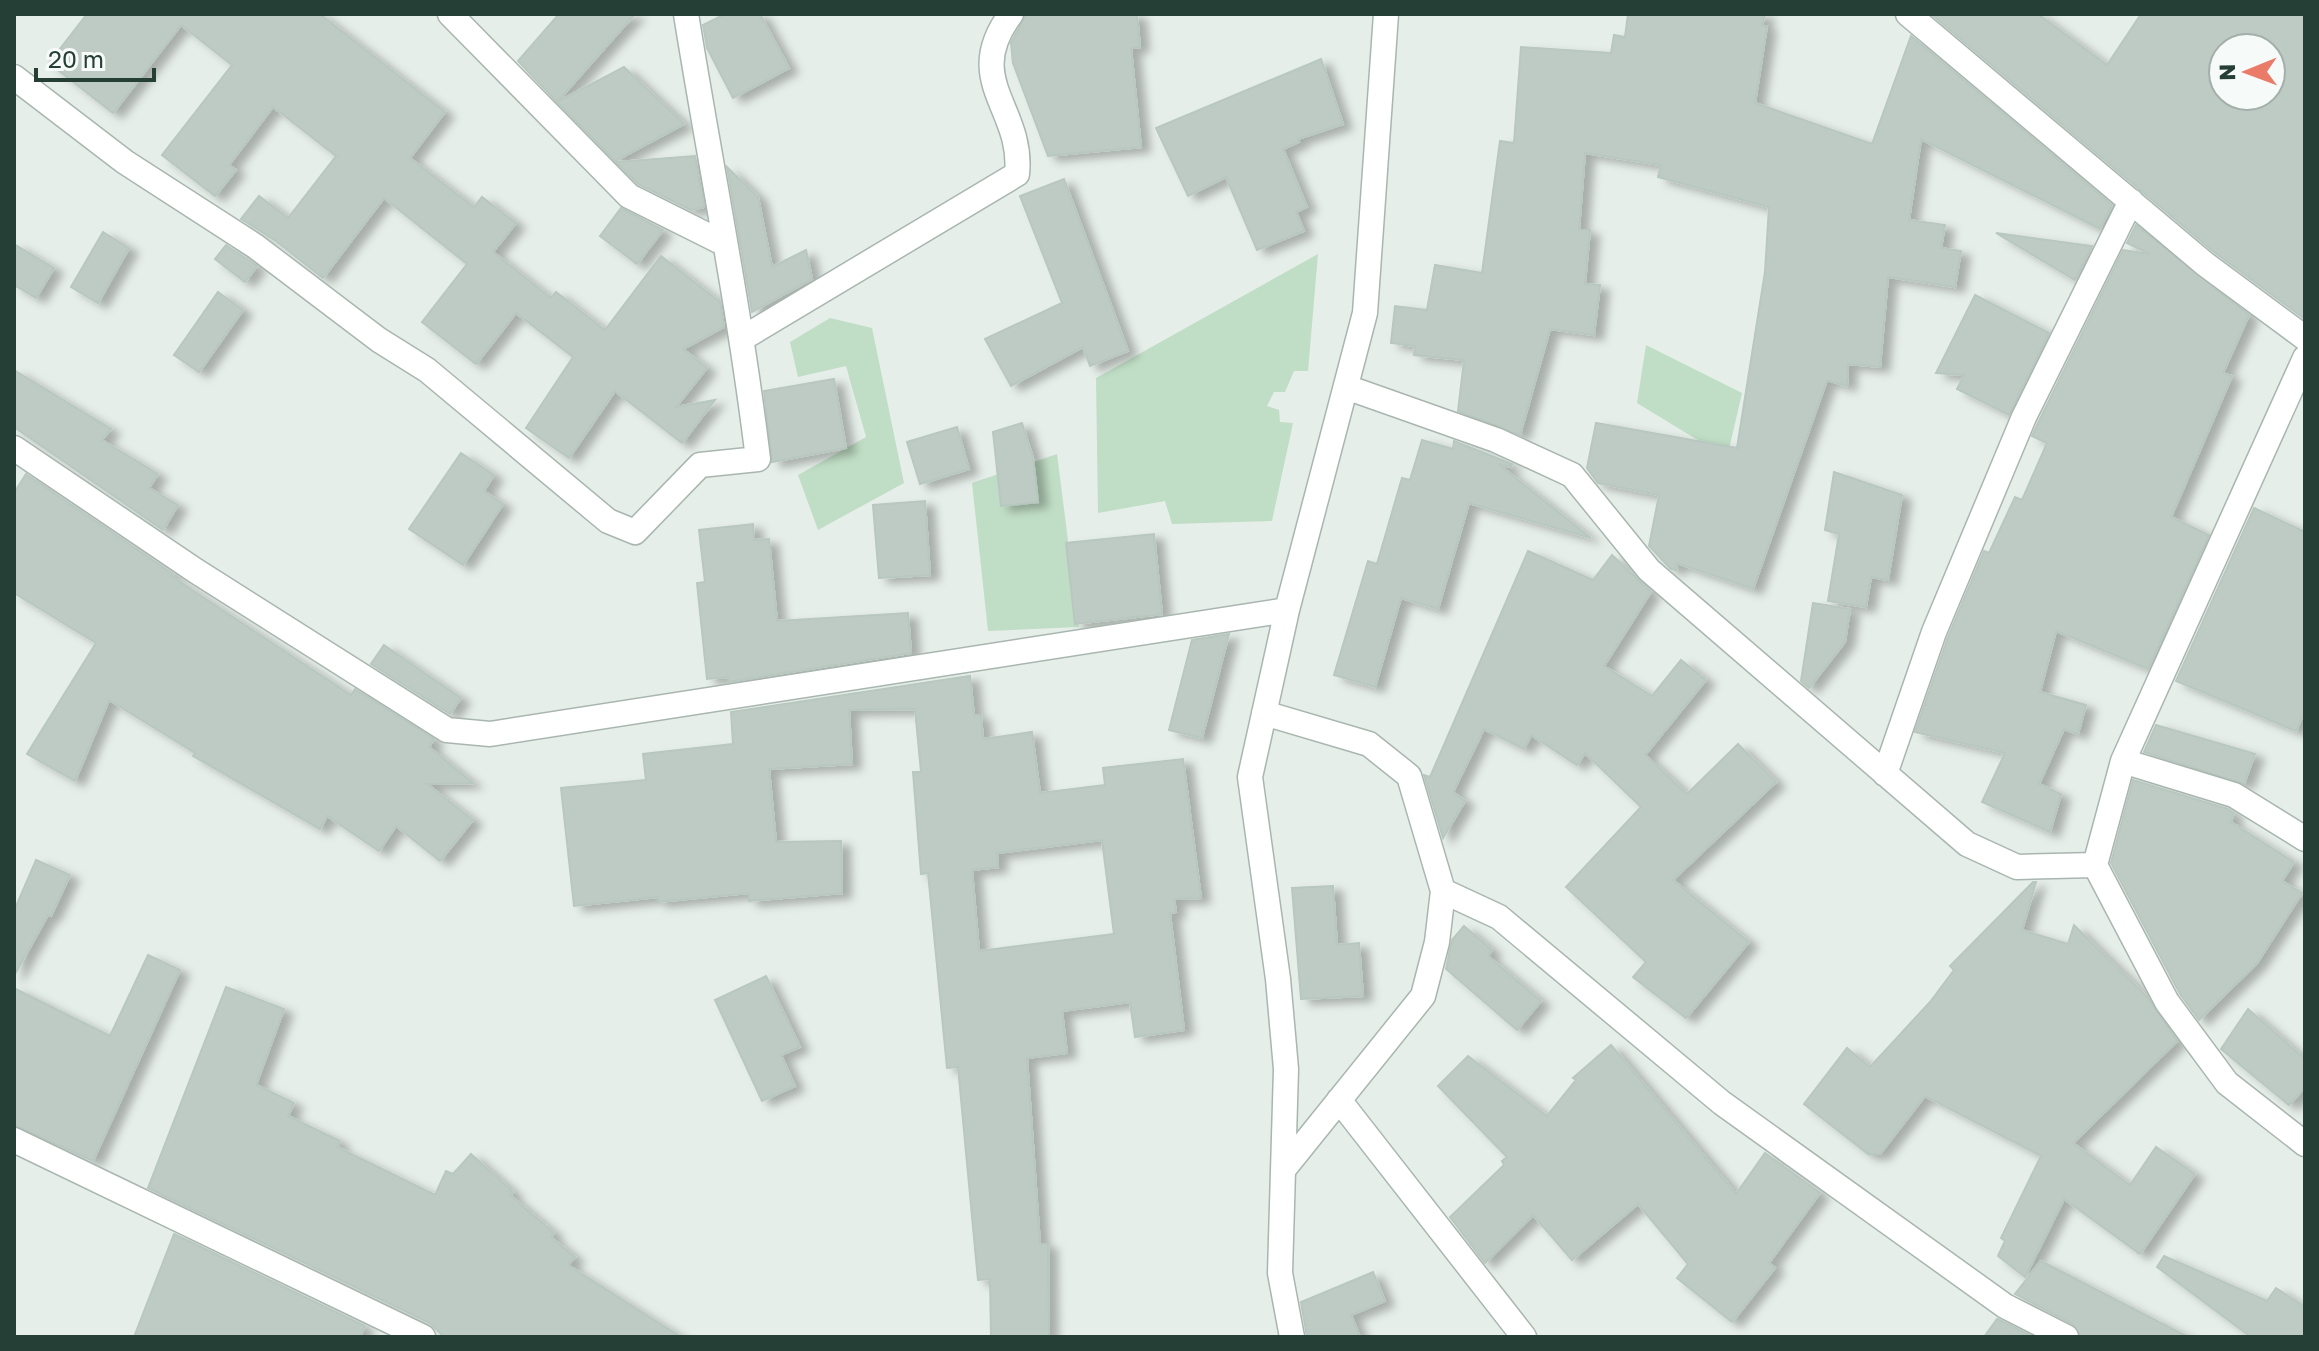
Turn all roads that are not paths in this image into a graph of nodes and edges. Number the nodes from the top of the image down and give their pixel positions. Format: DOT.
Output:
graph roads {
  1 [pos="450,14"];
  2 [pos="1011,14"];
  3 [pos="1386,14"];
  4 [pos="1908,14"];
  5 [pos="685,15"];
  6 [pos="14,77"];
  7 [pos="2131,201"];
  8 [pos="723,243"];
  9 [pos="743,338"];
  10 [pos="2305,338"];
  11 [pos="2305,358"];
  12 [pos="1346,387"];
  13 [pos="14,448"];
  14 [pos="1287,610"];
  15 [pos="1264,713"];
  16 [pos="2123,761"];
  17 [pos="1885,774"];
  18 [pos="2305,839"];
  19 [pos="2095,865"];
  20 [pos="1443,891"];
  21 [pos="1339,1100"];
  22 [pos="14,1140"];
  23 [pos="2305,1144"];
  24 [pos="1283,1170"];
  25 [pos="423,1337"];
  26 [pos="1292,1337"];
  27 [pos="1524,1337"];
  28 [pos="2066,1337"];
  1 -- 8 [label="street"];
  2 -- 9 [label="street"];
  3 -- 12 [label="street"];
  4 -- 7 [label="street"];
  5 -- 8 [label="street"];
  6 -- 9 [label="street"];
  7 -- 10 [label="street"];
  7 -- 17 [label="street"];
  8 -- 9 [label="street"];
  11 -- 16 [label="street"];
  12 -- 14 [label="street"];
  12 -- 17 [label="street"];
  13 -- 14 [label="street"];
  14 -- 15 [label="street"];
  15 -- 20 [label="street"];
  15 -- 24 [label="street"];
  16 -- 18 [label="street"];
  16 -- 19 [label="street"];
  17 -- 19 [label="street"];
  19 -- 23 [label="street"];
  20 -- 21 [label="street"];
  20 -- 28 [label="street"];
  21 -- 24 [label="street"];
  21 -- 27 [label="street"];
  22 -- 25 [label="street"];
  24 -- 26 [label="street"];
}
